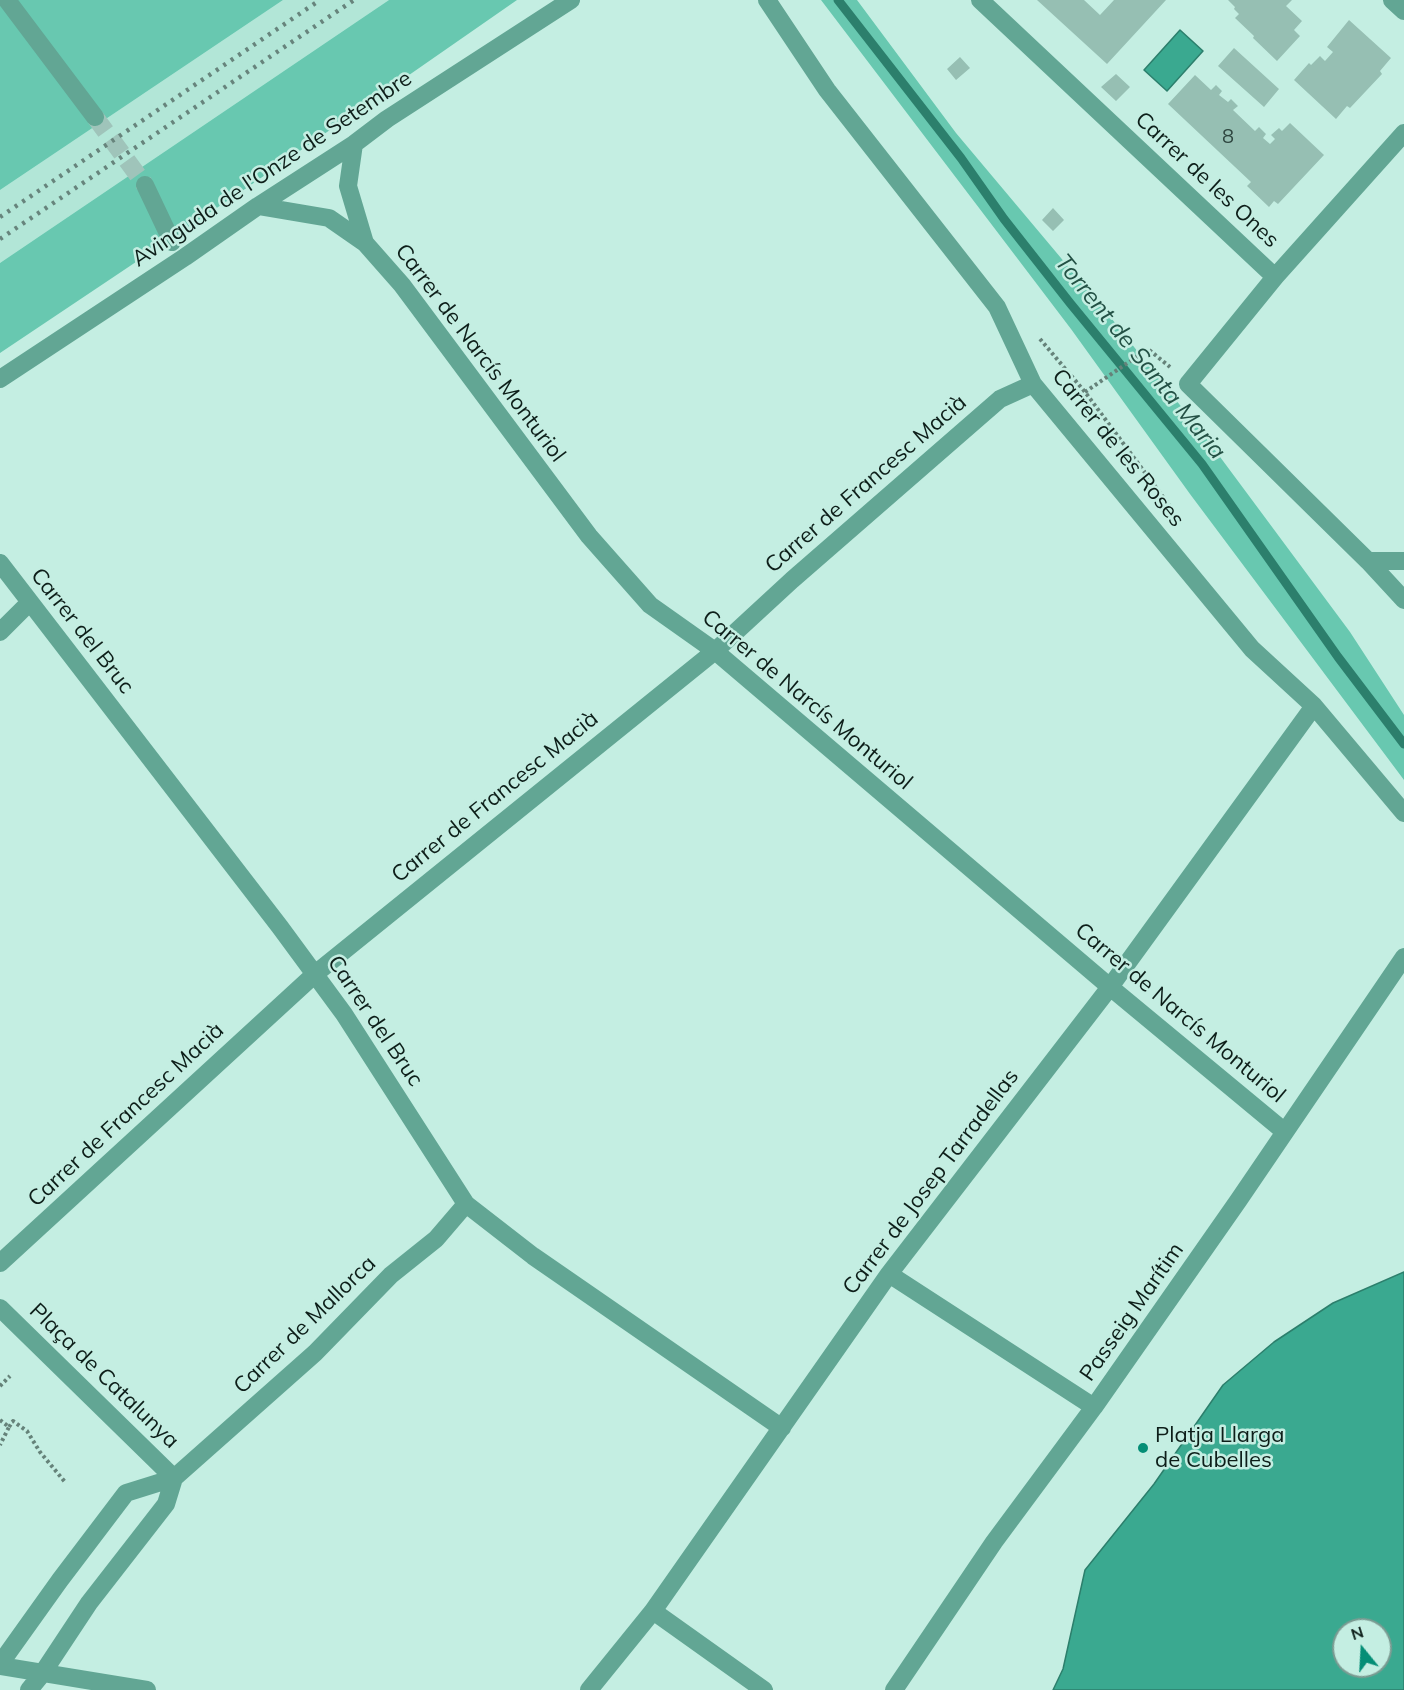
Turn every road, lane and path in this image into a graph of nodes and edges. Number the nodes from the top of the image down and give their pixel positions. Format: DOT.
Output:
graph roads {
  1 [pos="7,0"];
  2 [pos="571,0"];
  3 [pos="767,0"];
  4 [pos="980,0"];
  5 [pos="1392,0"];
  6 [pos="1404,11"];
  7 [pos="95,117"];
  8 [pos="1404,133"];
  9 [pos="354,144"];
  10 [pos="145,185"];
  11 [pos="258,206"];
  12 [pos="172,242"];
  13 [pos="365,243"];
  14 [pos="1275,277"];
  15 [pos="1148,349"];
  16 [pos="0,379"];
  17 [pos="1033,384"];
  18 [pos="1085,392"];
  19 [pos="1368,561"];
  20 [pos="1404,561"];
  21 [pos="0,563"];
  22 [pos="1404,600"];
  23 [pos="29,603"];
  24 [pos="0,632"];
  25 [pos="715,651"];
  26 [pos="1314,706"];
  27 [pos="1404,813"];
  28 [pos="1404,957"];
  29 [pos="315,974"];
  30 [pos="1110,987"];
  31 [pos="1285,1132"];
  32 [pos="466,1204"];
  33 [pos="0,1263"];
  34 [pos="889,1274"];
  35 [pos="0,1308"];
  36 [pos="10,1376"];
  37 [pos="0,1386"];
  38 [pos="1094,1407"];
  39 [pos="0,1420"];
  40 [pos="9,1427"];
  41 [pos="782,1428"];
  42 [pos="0,1445"];
  43 [pos="174,1478"];
  44 [pos="65,1482"];
  45 [pos="653,1611"];
  46 [pos="0,1665"];
  47 [pos="42,1674"];
  48 [pos="29,1690"];
  49 [pos="147,1690"];
  50 [pos="589,1690"];
  51 [pos="764,1690"];
  52 [pos="894,1690"];
  1 -- 7 [label="street"];
  2 -- 9 [label="street, Avinguda de l'Onze de Setembre"];
  3 -- 17 [label="street, Carrer de les Roses"];
  4 -- 14 [label="street, Carrer de les Ones"];
  5 -- 6 [label="street"];
  8 -- 14 [label="street"];
  9 -- 11 [label="street, Avinguda de l'Onze de Setembre"];
  9 -- 13 [label="street, Carrer de Narcís Monturiol"];
  10 -- 12 [label="street"];
  11 -- 13 [label="street, Carrer de Narcís Monturiol"];
  11 -- 16 [label="street, Avinguda de l'Onze de Setembre"];
  13 -- 25 [label="street, Carrer de Narcís Monturiol"];
  14 -- 19 [label="street, Carrer de les Ones"];
  15 -- 18 [label="path"];
  17 -- 25 [label="street, Carrer de Francesc Macià"];
  17 -- 26 [label="street, Carrer de les Roses"];
  19 -- 20 [label="street"];
  19 -- 22 [label="street, Carrer de les Ones"];
  21 -- 23 [label="street, Carrer del Bruc"];
  23 -- 24 [label="street"];
  23 -- 29 [label="street, Carrer del Bruc"];
  25 -- 29 [label="street, Carrer de Francesc Macià"];
  25 -- 30 [label="street, Carrer de Narcís Monturiol"];
  26 -- 27 [label="street, Carrer de les Roses"];
  26 -- 30 [label="street, Carrer de Josep Tarradellas"];
  28 -- 31 [label="street, Passeig Marítim"];
  29 -- 32 [label="street, Carrer del Bruc"];
  29 -- 33 [label="street, Carrer de Francesc Macià"];
  30 -- 31 [label="street, Carrer de Narcís Monturiol"];
  30 -- 34 [label="street, Carrer de Josep Tarradellas"];
  31 -- 38 [label="street, Passeig Marítim"];
  32 -- 41 [label="street, Carrer del Bruc"];
  32 -- 43 [label="street, Carrer de Mallorca"];
  34 -- 38 [label="street"];
  34 -- 41 [label="street, Carrer de Josep Tarradellas"];
  35 -- 43 [label="street, Plaça de Catalunya"];
  36 -- 37 [label="path"];
  38 -- 52 [label="street, Passeig Marítim"];
  39 -- 40 [label="path"];
  40 -- 42 [label="path"];
  40 -- 44 [label="path"];
  41 -- 45 [label="street, Carrer de Josep Tarradellas"];
  43 -- 46 [label="street, Carrer de Mallorca"];
  43 -- 47 [label="street, Carrer de Mallorca"];
  45 -- 50 [label="street, Carrer de Josep Tarradellas"];
  45 -- 51 [label="street"];
  46 -- 47 [label="street"];
  47 -- 48 [label="street, Carrer de Mallorca"];
  47 -- 49 [label="street"];
}
